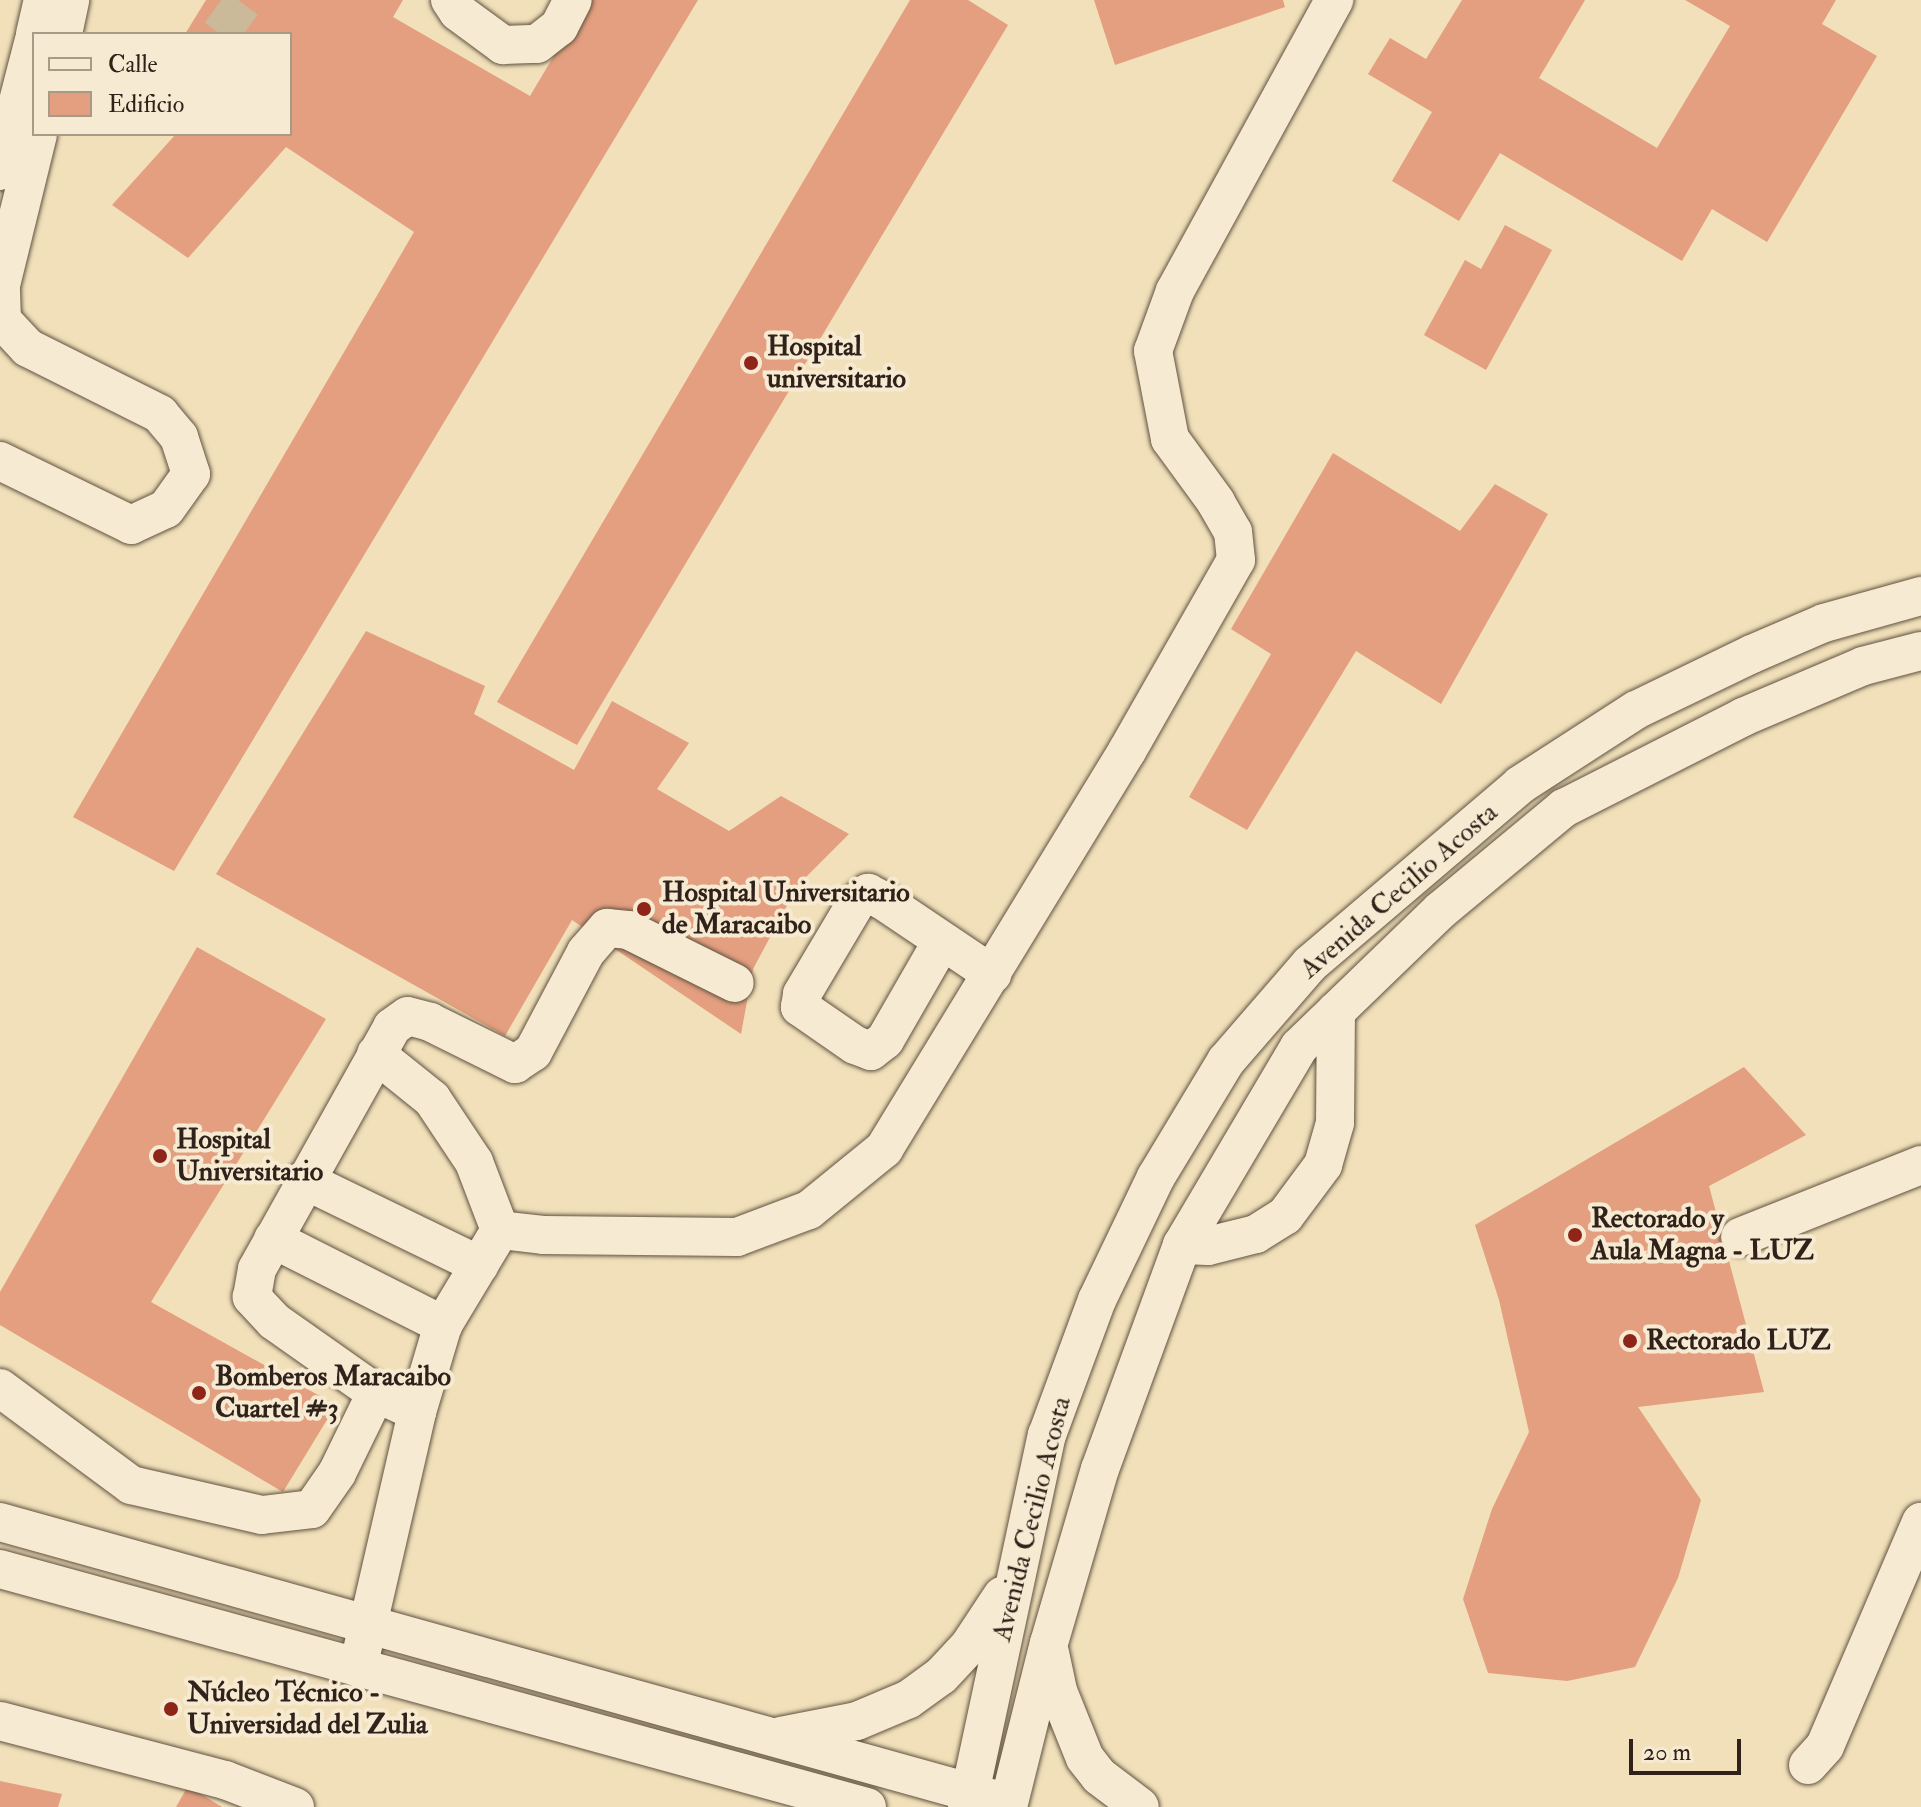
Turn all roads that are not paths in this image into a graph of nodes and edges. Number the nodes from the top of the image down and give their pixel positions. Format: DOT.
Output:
graph roads {
  1 [pos="43,0"];
  2 [pos="70,0"];
  3 [pos="450,0"];
  4 [pos="573,0"];
  5 [pos="1334,0"];
  6 [pos="35,32"];
  7 [pos="63,32"];
  8 [pos="32,48"];
  9 [pos="41,139"];
  10 [pos="0,171"];
  11 [pos="0,461"];
  12 [pos="1921,596"];
  13 [pos="1921,651"];
  14 [pos="942,941"];
  15 [pos="992,974"];
  16 [pos="735,983"];
  17 [pos="1336,1011"];
  18 [pos="376,1054"];
  19 [pos="1921,1165"];
  20 [pos="304,1180"];
  21 [pos="500,1230"];
  22 [pos="1740,1237"];
  23 [pos="273,1239"];
  24 [pos="1182,1245"];
  25 [pos="479,1265"];
  26 [pos="443,1325"];
  27 [pos="0,1388"];
  28 [pos="376,1393"];
  29 [pos="417,1412"];
  30 [pos="0,1522"];
  31 [pos="1921,1522"];
  32 [pos="0,1569"];
  33 [pos="1015,1577"];
  34 [pos="370,1625"];
  35 [pos="1049,1643"];
  36 [pos="358,1668"];
  37 [pos="0,1721"];
  38 [pos="775,1737"];
  39 [pos="1808,1765"];
  40 [pos="744,1776"];
  41 [pos="968,1800"];
  42 [pos="1013,1806"];
  43 [pos="295,1807"];
  44 [pos="809,1807"];
  45 [pos="867,1807"];
  46 [pos="1140,1807"];
  1 -- 6 [label="street"];
  2 -- 7 [label="street"];
  3 -- 4 [label="street"];
  5 -- 15 [label="street"];
  8 -- 10 [label="street"];
  9 -- 11 [label="street"];
  12 -- 33 [label="street, Avenida Cecilio Acosta"];
  13 -- 17 [label="street, Avenida Cecilio Acosta"];
  14 -- 15 [label="street"];
  15 -- 21 [label="street"];
  16 -- 18 [label="street"];
  17 -- 24 [label="street, Avenida Cecilio Acosta"];
  17 -- 24 [label="street"];
  18 -- 20 [label="street"];
  18 -- 21 [label="street"];
  19 -- 22 [label="street"];
  20 -- 23 [label="street"];
  20 -- 25 [label="street"];
  21 -- 25 [label="street"];
  23 -- 26 [label="street"];
  23 -- 28 [label="street"];
  24 -- 35 [label="street, Avenida Cecilio Acosta"];
  25 -- 26 [label="street"];
  26 -- 29 [label="street"];
  27 -- 28 [label="street"];
  28 -- 29 [label="street"];
  29 -- 34 [label="street"];
  30 -- 34 [label="street"];
  31 -- 39 [label="street"];
  32 -- 36 [label="street"];
  33 -- 38 [label="street"];
  33 -- 41 [label="street, Avenida Cecilio Acosta"];
  34 -- 36 [label="street"];
  34 -- 38 [label="street"];
  35 -- 42 [label="street, Avenida Cecilio Acosta"];
  35 -- 46 [label="street"];
  36 -- 40 [label="street"];
  37 -- 43 [label="street"];
  38 -- 41 [label="street"];
  40 -- 44 [label="street"];
  40 -- 45 [label="street"];
  41 -- 42 [label="street"];
}
